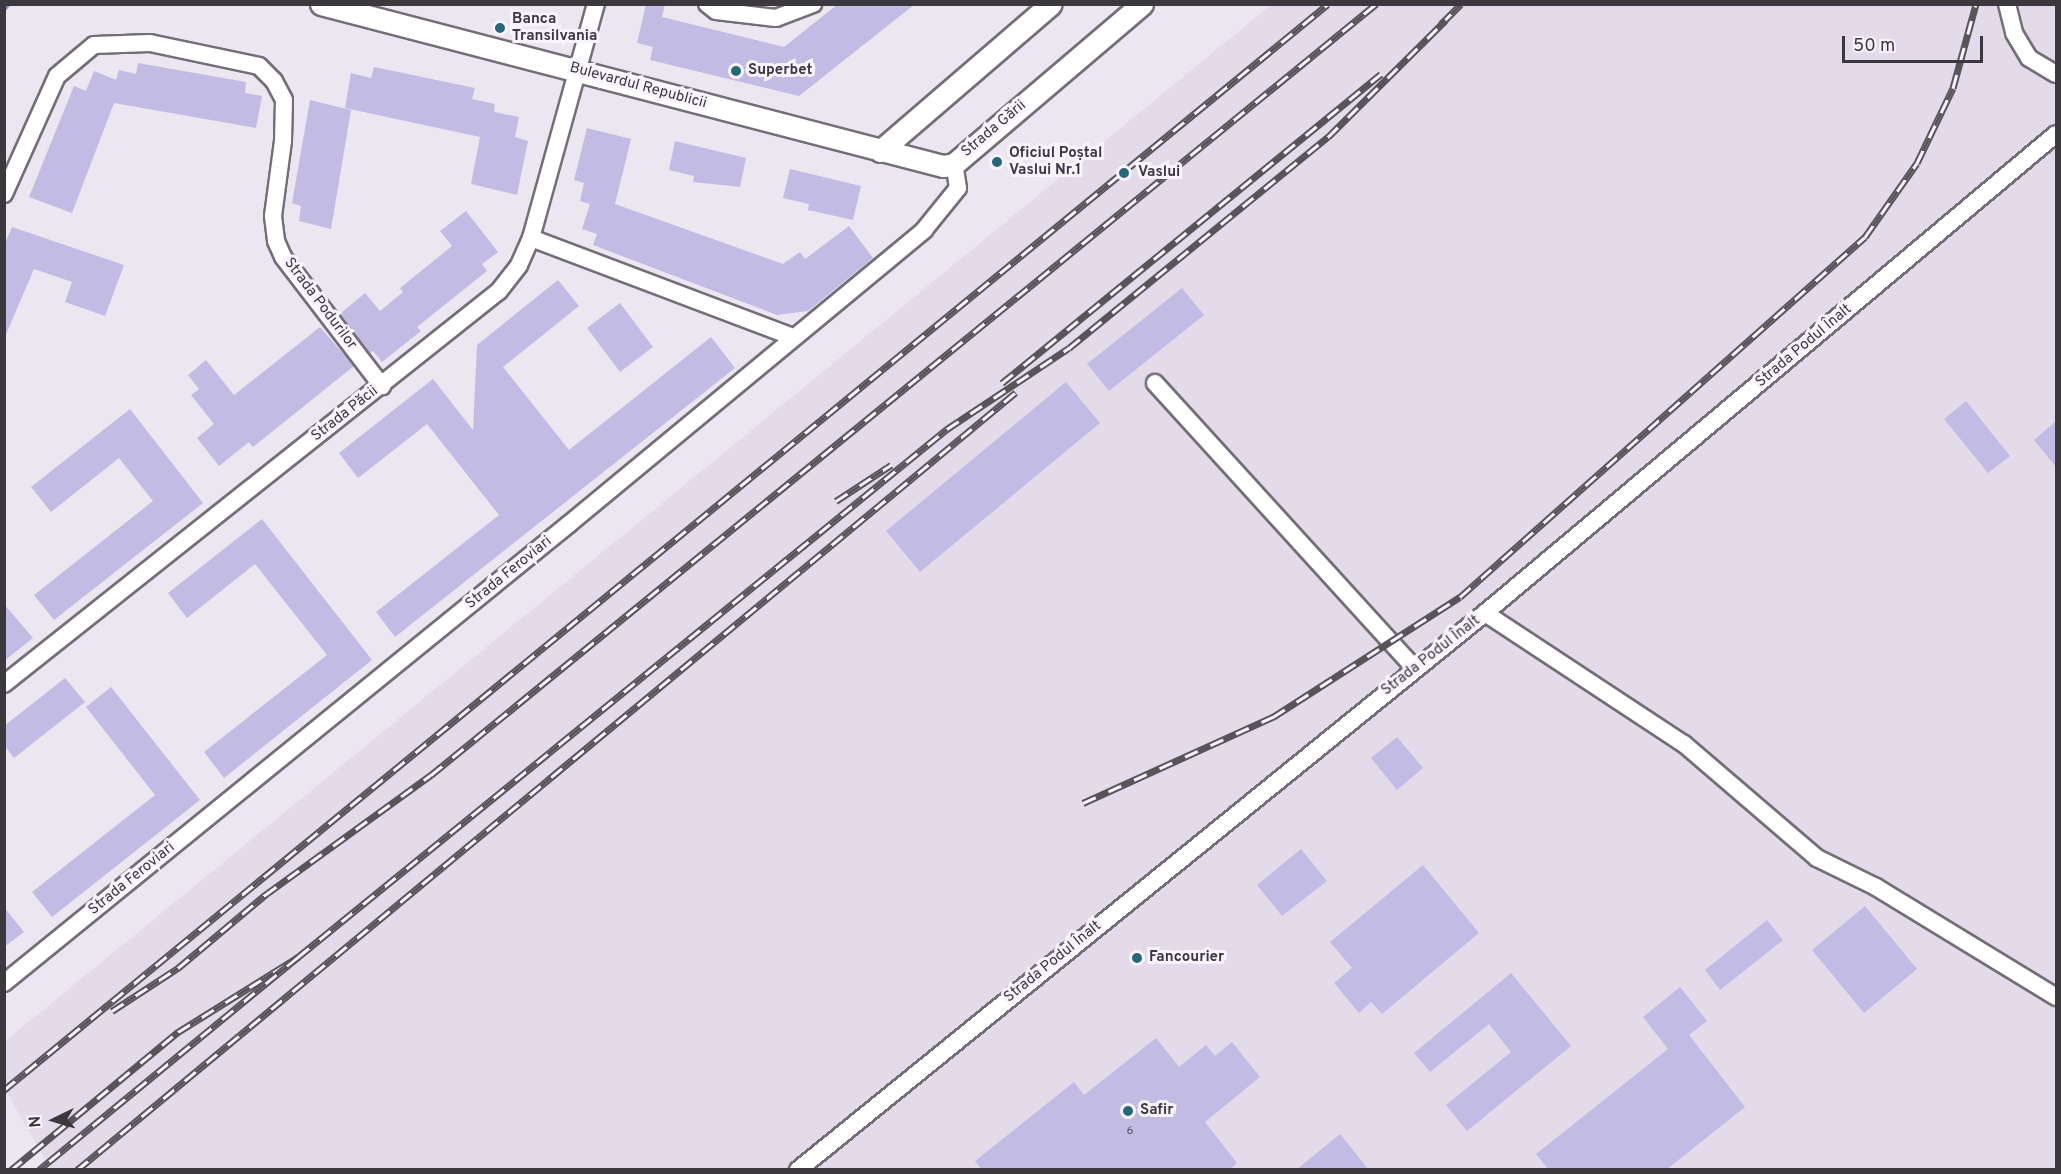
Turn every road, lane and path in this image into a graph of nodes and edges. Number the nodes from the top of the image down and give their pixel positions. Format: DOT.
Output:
graph roads {
  1 [pos="321,4"];
  2 [pos="596,4"];
  3 [pos="707,4"];
  4 [pos="813,4"];
  5 [pos="1051,4"];
  6 [pos="1142,4"];
  7 [pos="2007,4"];
  8 [pos="579,70"];
  9 [pos="2056,74"];
  10 [pos="2056,135"];
  11 [pos="880,151"];
  12 [pos="954,164"];
  13 [pos="4,194"];
  14 [pos="531,238"];
  15 [pos="794,338"];
  16 [pos="1155,383"];
  17 [pos="382,386"];
  18 [pos="1485,613"];
  19 [pos="1414,668"];
  20 [pos="4,684"];
  21 [pos="4,983"];
  22 [pos="2056,997"];
  23 [pos="798,1170"];
  1 -- 8 [label="street, Bulevardul Republicii"];
  2 -- 8 [label="street, Strada Păcii"];
  3 -- 4 [label="street"];
  5 -- 11 [label="street"];
  6 -- 12 [label="street, Strada Gării"];
  7 -- 9 [label="street"];
  8 -- 11 [label="street, Bulevardul Republicii"];
  8 -- 14 [label="street, Strada Păcii"];
  10 -- 18 [label="street, Strada Podul Înalt"];
  11 -- 12 [label="street, Bulevardul Republicii"];
  12 -- 15 [label="street, Strada Gării"];
  13 -- 17 [label="street, Strada Podurilor"];
  14 -- 15 [label="street"];
  14 -- 17 [label="street, Strada Păcii"];
  15 -- 21 [label="street, Strada Feroviari"];
  16 -- 19 [label="street"];
  17 -- 20 [label="street, Strada Păcii"];
  18 -- 19 [label="street, Strada Podul Înalt"];
  18 -- 22 [label="street"];
  19 -- 23 [label="street, Strada Podul Înalt"];
}
